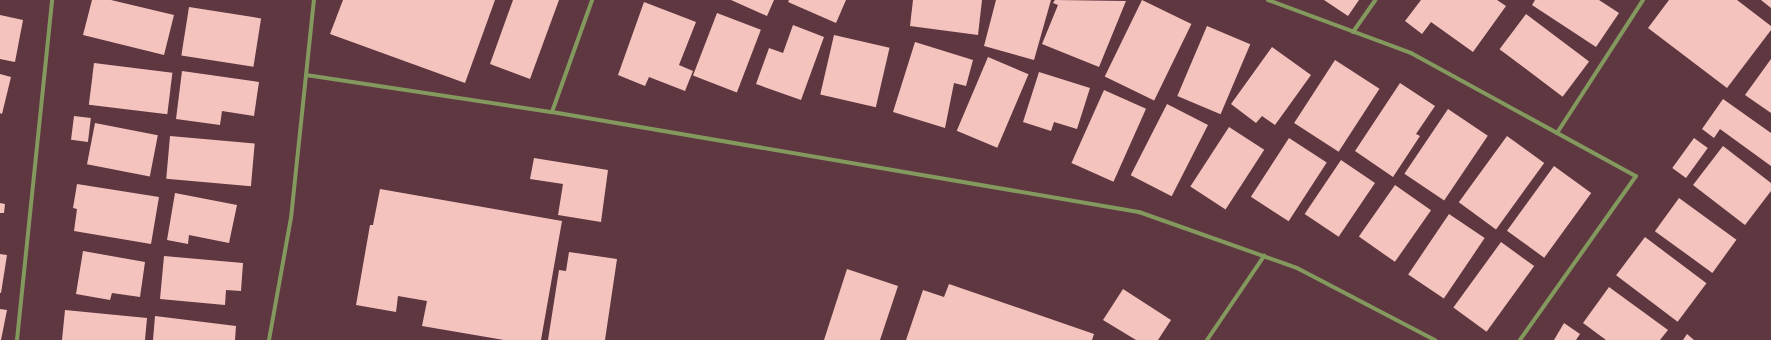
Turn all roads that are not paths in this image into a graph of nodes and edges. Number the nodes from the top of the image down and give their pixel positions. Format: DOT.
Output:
graph roads {
  1 [pos="52,0"];
  2 [pos="314,0"];
  3 [pos="592,0"];
  4 [pos="1268,0"];
  5 [pos="1375,0"];
  6 [pos="1643,0"];
  7 [pos="1353,32"];
  8 [pos="306,75"];
  9 [pos="552,112"];
  10 [pos="1557,133"];
  11 [pos="1264,256"];
  12 [pos="17,340"];
  13 [pos="270,340"];
  14 [pos="1207,340"];
  15 [pos="1435,340"];
  16 [pos="1520,340"];
  1 -- 12 [label="street"];
  2 -- 8 [label="street"];
  3 -- 9 [label="street"];
  4 -- 7 [label="street"];
  5 -- 7 [label="street"];
  6 -- 10 [label="street"];
  7 -- 10 [label="street"];
  8 -- 9 [label="street"];
  8 -- 13 [label="street"];
  9 -- 11 [label="street"];
  10 -- 16 [label="street"];
  11 -- 14 [label="street"];
  11 -- 15 [label="street"];
}
